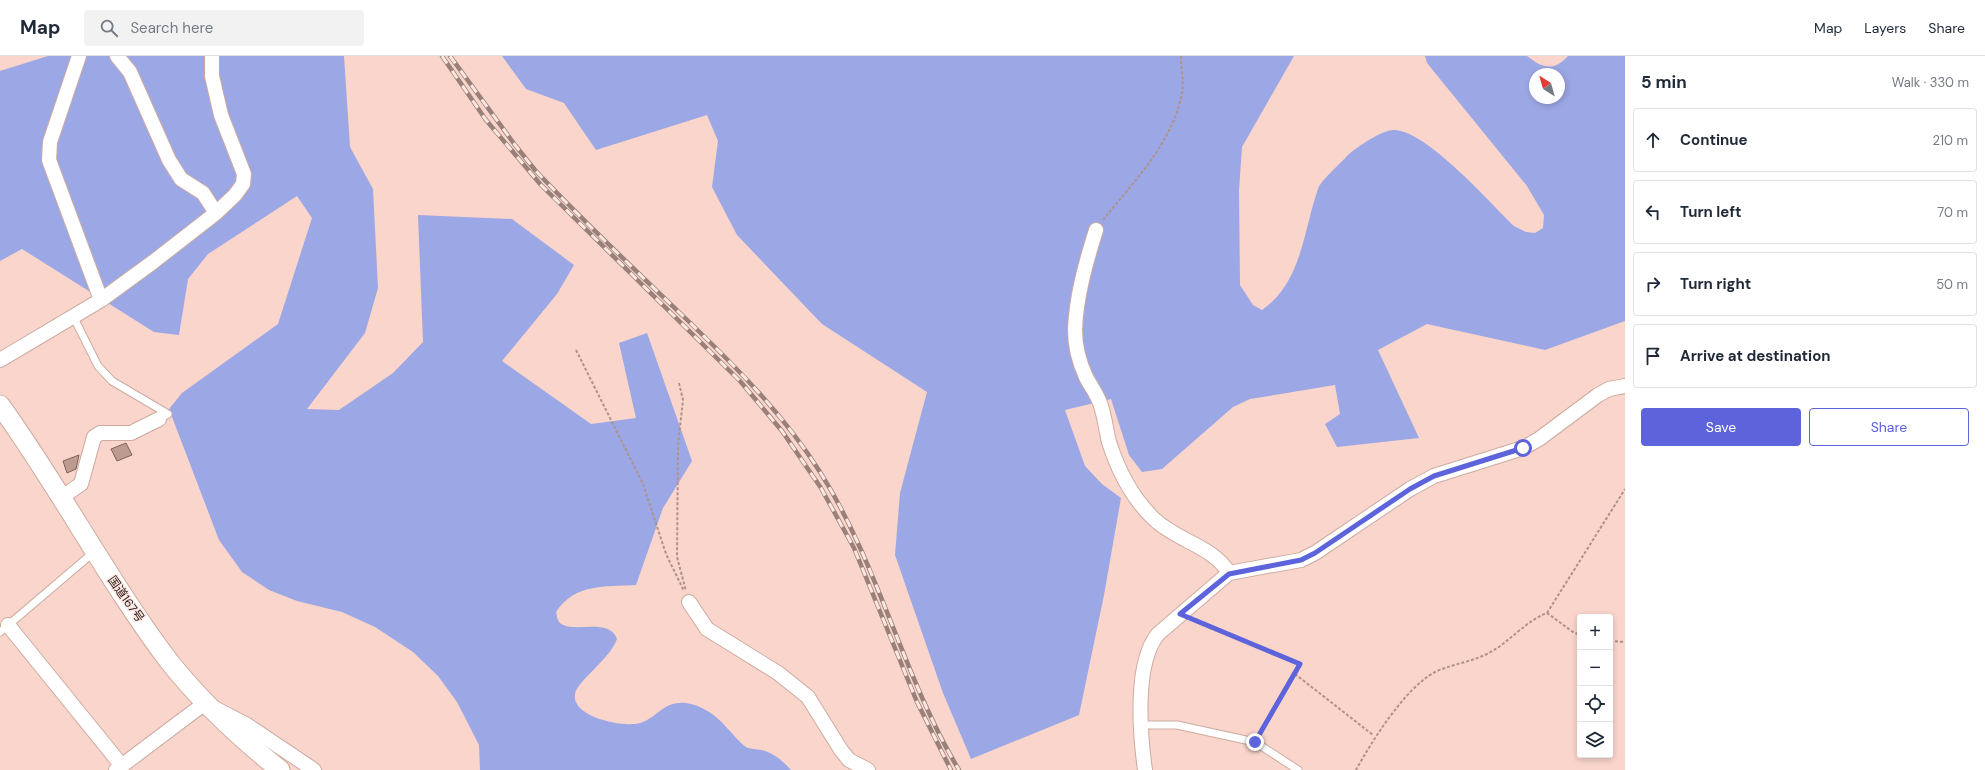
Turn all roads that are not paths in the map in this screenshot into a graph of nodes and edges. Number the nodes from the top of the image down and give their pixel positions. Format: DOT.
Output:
graph roads {
  1 [pos="80,56"];
  2 [pos="117,56"];
  3 [pos="212,56"];
  4 [pos="216,213"];
  5 [pos="1096,230"];
  6 [pos="101,300"];
  7 [pos="73,316"];
  8 [pos="0,360"];
  9 [pos="1625,386"];
  10 [pos="0,405"];
  11 [pos="159,419"];
  12 [pos="62,497"];
  13 [pos="94,552"];
  14 [pos="1229,574"];
  15 [pos="689,602"];
  16 [pos="4,628"];
  17 [pos="205,703"];
  18 [pos="1141,725"];
  19 [pos="119,768"];
  20 [pos="280,770"];
  21 [pos="314,770"];
  22 [pos="868,770"];
  23 [pos="1145,770"];
  24 [pos="1298,770"];
  1 -- 6 [label="street"];
  2 -- 4 [label="street"];
  3 -- 4 [label="street"];
  4 -- 6 [label="street"];
  5 -- 14 [label="street"];
  6 -- 7 [label="street"];
  7 -- 8 [label="street"];
  7 -- 11 [label="lane"];
  9 -- 14 [label="street"];
  10 -- 12 [label="street, 国道167号"];
  11 -- 12 [label="street"];
  12 -- 13 [label="street, 国道167号"];
  13 -- 16 [label="lane"];
  13 -- 17 [label="street, 国道167号"];
  14 -- 18 [label="street"];
  15 -- 22 [label="street"];
  16 -- 19 [label="street"];
  17 -- 19 [label="street"];
  17 -- 20 [label="street, 国道167号"];
  17 -- 21 [label="street"];
  18 -- 23 [label="street"];
  18 -- 24 [label="lane"];
}
